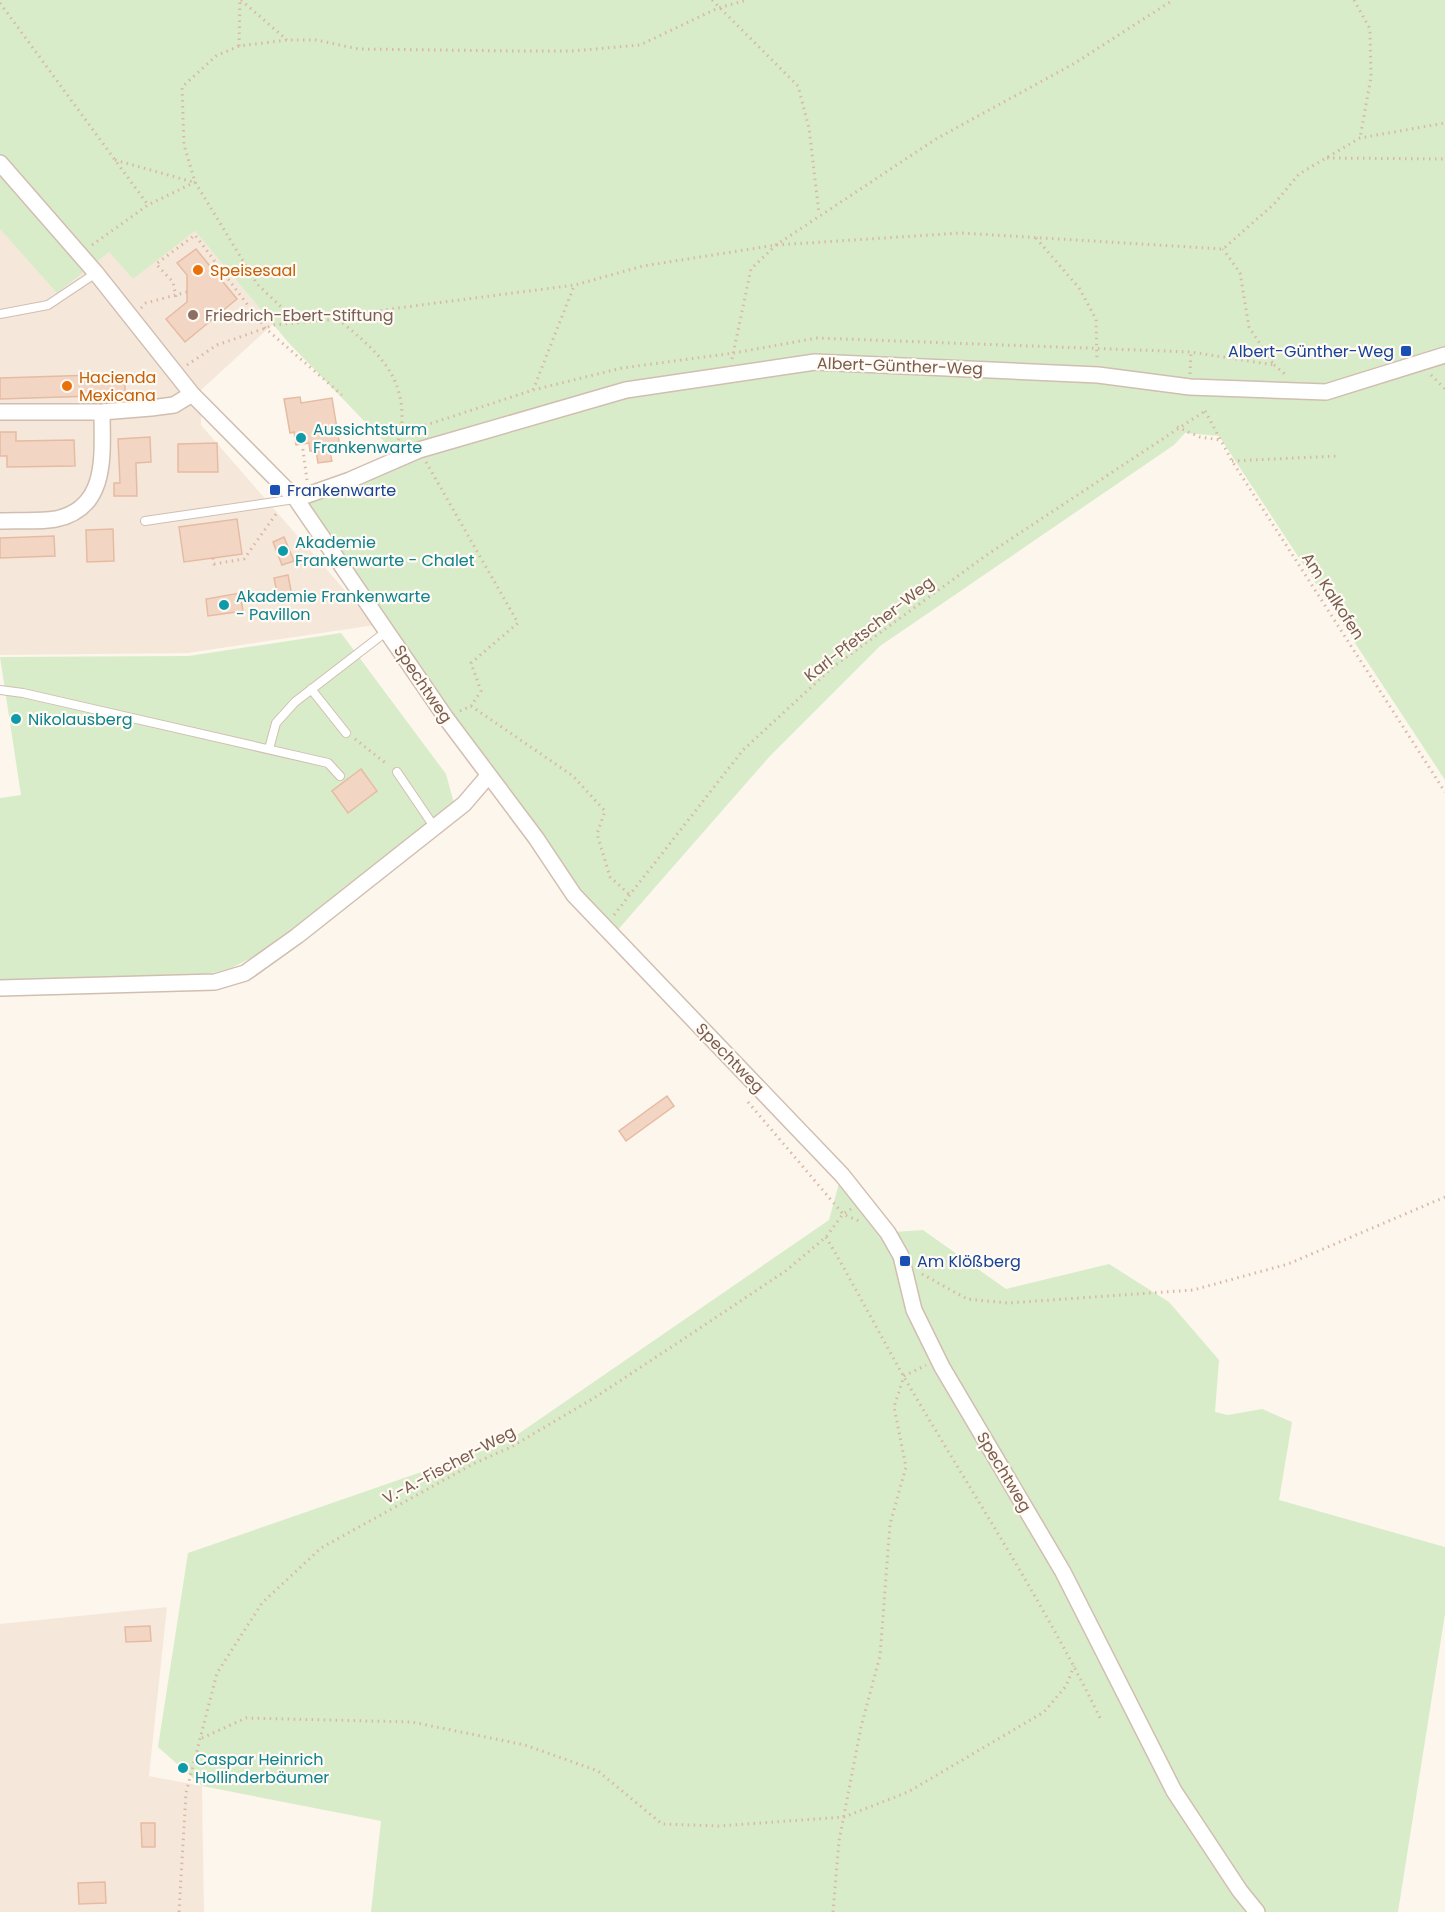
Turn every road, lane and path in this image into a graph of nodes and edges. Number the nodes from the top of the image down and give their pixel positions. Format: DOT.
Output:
graph roads {
  1 [pos="240,0"];
  2 [pos="712,0"];
  3 [pos="747,0"];
  4 [pos="1173,0"];
  5 [pos="1354,0"];
  6 [pos="0,3"];
  7 [pos="718,8"];
  8 [pos="287,40"];
  9 [pos="239,46"];
  10 [pos="1445,123"];
  11 [pos="1360,138"];
  12 [pos="1326,158"];
  13 [pos="115,159"];
  14 [pos="1445,159"];
  15 [pos="0,163"];
  16 [pos="195,182"];
  17 [pos="148,206"];
  18 [pos="819,214"];
  19 [pos="1036,238"];
  20 [pos="776,245"];
  21 [pos="79,254"];
  22 [pos="96,273"];
  23 [pos="575,285"];
  24 [pos="187,292"];
  25 [pos="176,297"];
  26 [pos="0,314"];
  27 [pos="131,317"];
  28 [pos="338,320"];
  29 [pos="298,323"];
  30 [pos="265,328"];
  31 [pos="1096,350"];
  32 [pos="1191,352"];
  33 [pos="1445,355"];
  34 [pos="176,371"];
  35 [pos="727,375"];
  36 [pos="1190,387"];
  37 [pos="533,390"];
  38 [pos="192,394"];
  39 [pos="342,395"];
  40 [pos="1205,411"];
  41 [pos="0,412"];
  42 [pos="102,412"];
  43 [pos="1177,427"];
  44 [pos="402,433"];
  45 [pos="1220,440"];
  46 [pos="302,444"];
  47 [pos="419,450"];
  48 [pos="1337,456"];
  49 [pos="1232,461"];
  50 [pos="297,498"];
  51 [pos="0,521"];
  52 [pos="145,521"];
  53 [pos="213,558"];
  54 [pos="387,631"];
  55 [pos="312,689"];
  56 [pos="0,690"];
  57 [pos="471,706"];
  58 [pos="446,718"];
  59 [pos="346,733"];
  60 [pos="269,749"];
  61 [pos="397,771"];
  62 [pos="340,776"];
  63 [pos="488,776"];
  64 [pos="1445,792"];
  65 [pos="435,828"];
  66 [pos="631,896"];
  67 [pos="603,928"];
  68 [pos="0,988"];
  69 [pos="785,1147"];
  70 [pos="1445,1197"];
  71 [pos="826,1238"];
  72 [pos="903,1264"];
  73 [pos="939,1360"];
  74 [pos="904,1376"];
  75 [pos="1074,1666"];
  76 [pos="1102,1722"];
  77 [pos="202,1738"];
  78 [pos="844,1816"];
  79 [pos="179,1912"];
  80 [pos="832,1912"];
  81 [pos="1257,1912"];
  1 -- 8 [label="path"];
  1 -- 9 [label="path"];
  2 -- 7 [label="path"];
  3 -- 7 [label="path"];
  4 -- 18 [label="path"];
  5 -- 11 [label="path"];
  6 -- 13 [label="path"];
  7 -- 8 [label="path"];
  7 -- 18 [label="path"];
  8 -- 9 [label="path"];
  9 -- 16 [label="path"];
  10 -- 11 [label="path"];
  11 -- 12 [label="path"];
  12 -- 14 [label="path"];
  12 -- 19 [label="path"];
  13 -- 16 [label="path"];
  13 -- 17 [label="path"];
  15 -- 21 [label="street, Spechtweg"];
  16 -- 17 [label="path"];
  16 -- 29 [label="path"];
  17 -- 21 [label="path"];
  18 -- 20 [label="path"];
  19 -- 20 [label="path"];
  19 -- 31 [label="path"];
  20 -- 23 [label="path"];
  20 -- 35 [label="path"];
  21 -- 22 [label="street, Spechtweg"];
  22 -- 26 [label="lane"];
  22 -- 27 [label="street, Spechtweg"];
  23 -- 28 [label="path"];
  23 -- 37 [label="path"];
  24 -- 25 [label="path"];
  25 -- 27 [label="path"];
  25 -- 30 [label="path"];
  27 -- 34 [label="street, Spechtweg"];
  28 -- 29 [label="path"];
  28 -- 44 [label="path"];
  29 -- 30 [label="path"];
  30 -- 34 [label="path"];
  30 -- 39 [label="path"];
  32 -- 36 [label="path"];
  33 -- 36 [label="street, Albert-Günther-Weg"];
  34 -- 38 [label="street, Spechtweg"];
  35 -- 36 [label="street, Albert-Günther-Weg"];
  35 -- 47 [label="street, Albert-Günther-Weg"];
  38 -- 42 [label="street"];
  38 -- 50 [label="street, Spechtweg"];
  40 -- 43 [label="path, Karl-Pfetscher-Weg"];
  40 -- 45 [label="path, Am Kalkofen"];
  41 -- 42 [label="street"];
  42 -- 51 [label="street"];
  43 -- 45 [label="path"];
  43 -- 66 [label="path, Karl-Pfetscher-Weg"];
  45 -- 49 [label="path, Am Kalkofen"];
  46 -- 50 [label="path"];
  47 -- 50 [label="street, Albert-Günther-Weg"];
  47 -- 57 [label="path"];
  48 -- 49 [label="path"];
  49 -- 64 [label="path, Am Kalkofen"];
  50 -- 52 [label="lane"];
  50 -- 53 [label="path"];
  50 -- 54 [label="street, Spechtweg"];
  54 -- 55 [label="lane"];
  54 -- 58 [label="street, Spechtweg"];
  55 -- 59 [label="lane"];
  55 -- 60 [label="lane"];
  56 -- 60 [label="lane"];
  57 -- 58 [label="path"];
  57 -- 66 [label="path"];
  58 -- 63 [label="street, Spechtweg"];
  59 -- 61 [label="path"];
  60 -- 62 [label="lane"];
  61 -- 65 [label="lane"];
  63 -- 65 [label="street"];
  63 -- 67 [label="street, Spechtweg"];
  65 -- 68 [label="street"];
  66 -- 67 [label="path, Karl-Pfetscher-Weg"];
  67 -- 72 [label="street, Spechtweg"];
  69 -- 71 [label="path, V.-A.-Fischer-Weg"];
  70 -- 72 [label="path"];
  71 -- 74 [label="path"];
  71 -- 77 [label="path, V.-A.-Fischer-Weg"];
  72 -- 73 [label="street, Spechtweg"];
  73 -- 74 [label="path"];
  73 -- 81 [label="street, Spechtweg"];
  74 -- 75 [label="path"];
  74 -- 78 [label="path"];
  75 -- 76 [label="path"];
  75 -- 78 [label="path"];
  77 -- 78 [label="path"];
  77 -- 79 [label="path, V.-A.-Fischer-Weg"];
  78 -- 80 [label="path"];
}
